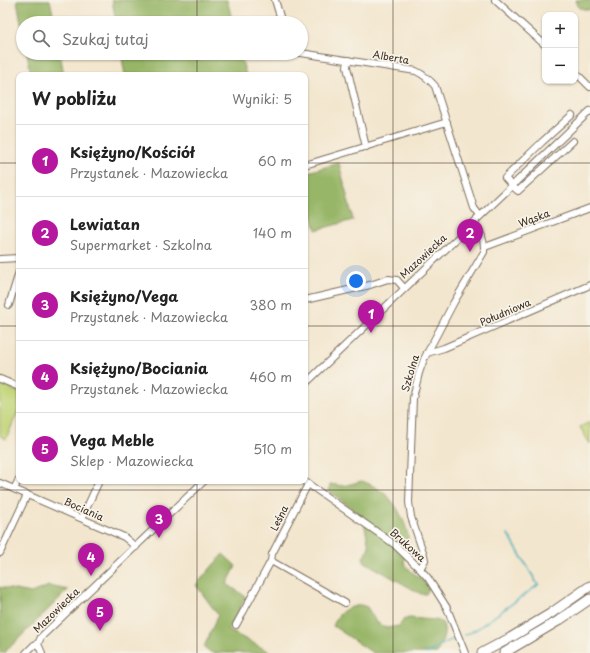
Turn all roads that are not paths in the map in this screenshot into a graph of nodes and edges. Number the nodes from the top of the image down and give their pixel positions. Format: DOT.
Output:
graph roads {
  1 [pos="275,0"];
  2 [pos="495,0"];
  3 [pos="280,16"];
  4 [pos="542,42"];
  5 [pos="308,54"];
  6 [pos="348,60"];
  7 [pos="578,75"];
  8 [pos="590,87"];
  9 [pos="590,111"];
  10 [pos="572,115"];
  11 [pos="447,122"];
  12 [pos="573,141"];
  13 [pos="366,147"];
  14 [pos="308,164"];
  15 [pos="512,186"];
  16 [pos="590,208"];
  17 [pos="480,216"];
  18 [pos="474,222"];
  19 [pos="485,247"];
  20 [pos="16,258"];
  21 [pos="0,259"];
  22 [pos="16,282"];
  23 [pos="590,285"];
  24 [pos="404,288"];
  25 [pos="308,299"];
  26 [pos="9,305"];
  27 [pos="427,353"];
  28 [pos="0,379"];
  29 [pos="308,381"];
  30 [pos="16,386"];
  31 [pos="0,483"];
  32 [pos="308,483"];
  33 [pos="16,484"];
  34 [pos="99,484"];
  35 [pos="201,484"];
  36 [pos="305,484"];
  37 [pos="14,489"];
  38 [pos="27,495"];
  39 [pos="82,518"];
  40 [pos="136,547"];
  41 [pos="0,553"];
  42 [pos="270,561"];
  43 [pos="420,569"];
  44 [pos="590,586"];
  45 [pos="590,599"];
  46 [pos="345,603"];
  47 [pos="236,625"];
  48 [pos="38,644"];
  49 [pos="483,652"];
  50 [pos="26,653"];
  51 [pos="42,653"];
  52 [pos="465,653"];
  53 [pos="504,653"];
  1 -- 3 [label="street"];
  2 -- 4 [label="street"];
  5 -- 6 [label="street, Alberta"];
  6 -- 11 [label="street, Alberta"];
  6 -- 13 [label="street"];
  7 -- 8 [label="street"];
  9 -- 15 [label="street, Mazowiecka"];
  10 -- 15 [label="street"];
  11 -- 13 [label="street"];
  11 -- 17 [label="street, Alberta"];
  12 -- 15 [label="street"];
  13 -- 14 [label="street"];
  15 -- 17 [label="street, Mazowiecka"];
  16 -- 19 [label="street, Wąska"];
  17 -- 18 [label="street, Mazowiecka"];
  18 -- 19 [label="street"];
  18 -- 24 [label="street, Mazowiecka"];
  19 -- 27 [label="street, Szkolna"];
  20 -- 21 [label="street"];
  22 -- 26 [label="street"];
  23 -- 27 [label="street, Południowa"];
  24 -- 25 [label="street"];
  24 -- 29 [label="street, Mazowiecka"];
  27 -- 43 [label="street, Szkolna"];
  28 -- 30 [label="street"];
  31 -- 37 [label="street, Bociania"];
  32 -- 43 [label="street, Brukowa"];
  33 -- 37 [label="street"];
  34 -- 39 [label="street"];
  35 -- 40 [label="street, Mazowiecka"];
  36 -- 42 [label="street, Leśna"];
  37 -- 38 [label="street, Bociania"];
  38 -- 39 [label="street, Bociania"];
  38 -- 41 [label="street"];
  39 -- 40 [label="street, Bociania"];
  40 -- 48 [label="street, Mazowiecka"];
  42 -- 46 [label="street"];
  42 -- 47 [label="street, Leśna"];
  43 -- 52 [label="street, Brukowa"];
  44 -- 49 [label="main road"];
  45 -- 53 [label="main road"];
  48 -- 50 [label="street, Mazowiecka"];
  48 -- 51 [label="street"];
}
